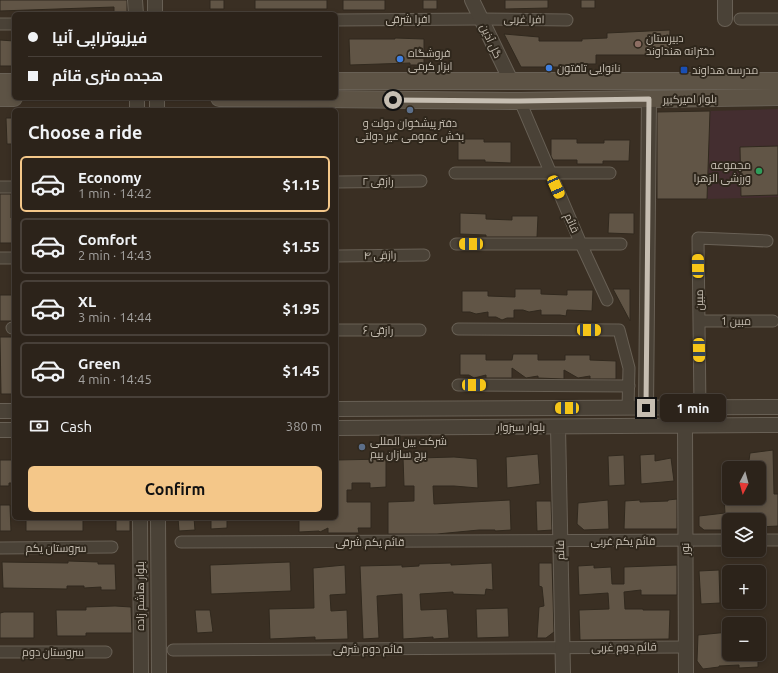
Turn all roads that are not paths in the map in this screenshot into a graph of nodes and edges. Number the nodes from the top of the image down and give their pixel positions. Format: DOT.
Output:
graph roads {
  1 [pos="135,0"];
  2 [pos="155,0"];
  3 [pos="472,0"];
  4 [pos="724,0"];
  5 [pos="136,12"];
  6 [pos="155,12"];
  7 [pos="481,19"];
  8 [pos="725,19"];
  9 [pos="740,19"];
  10 [pos="778,19"];
  11 [pos="338,20"];
  12 [pos="567,20"];
  13 [pos="0,24"];
  14 [pos="12,24"];
  15 [pos="338,81"];
  16 [pos="511,81"];
  17 [pos="778,81"];
  18 [pos="0,82"];
  19 [pos="12,82"];
  20 [pos="778,97"];
  21 [pos="0,98"];
  22 [pos="12,98"];
  23 [pos="338,99"];
  24 [pos="649,99"];
  25 [pos="520,101"];
  26 [pos="550,172"];
  27 [pos="455,173"];
  28 [pos="610,173"];
  29 [pos="338,182"];
  30 [pos="421,182"];
  31 [pos="0,187"];
  32 [pos="12,187"];
  33 [pos="767,241"];
  34 [pos="456,244"];
  35 [pos="581,244"];
  36 [pos="621,244"];
  37 [pos="424,255"];
  38 [pos="338,256"];
  39 [pos="607,300"];
  40 [pos="773,321"];
  41 [pos="699,322"];
  42 [pos="458,329"];
  43 [pos="338,330"];
  44 [pos="420,330"];
  45 [pos="458,385"];
  46 [pos="629,386"];
  47 [pos="778,407"];
  48 [pos="628,408"];
  49 [pos="646,408"];
  50 [pos="700,408"];
  51 [pos="338,409"];
  52 [pos="0,411"];
  53 [pos="12,411"];
  54 [pos="778,425"];
  55 [pos="684,426"];
  56 [pos="558,427"];
  57 [pos="338,428"];
  58 [pos="0,430"];
  59 [pos="12,430"];
  60 [pos="140,520"];
  61 [pos="158,520"];
  62 [pos="722,540"];
  63 [pos="766,540"];
  64 [pos="778,540"];
  65 [pos="685,541"];
  66 [pos="181,542"];
  67 [pos="560,542"];
  68 [pos="112,547"];
  69 [pos="0,548"];
  70 [pos="685,647"];
  71 [pos="562,648"];
  72 [pos="173,650"];
  73 [pos="0,652"];
  74 [pos="106,652"];
  75 [pos="141,673"];
  76 [pos="159,673"];
  77 [pos="563,673"];
  78 [pos="686,673"];
  1 -- 5 [label="street"];
  2 -- 6 [label="street"];
  3 -- 7 [label="street, گل آذین"];
  4 -- 8 [label="street"];
  7 -- 11 [label="street, افرا شرقی"];
  7 -- 12 [label="street, افرا غربی"];
  7 -- 16 [label="street, گل آذین"];
  9 -- 10 [label="street"];
  13 -- 14 [label="street"];
  15 -- 16 [label="main road, بلوار امیرکبیر"];
  16 -- 17 [label="main road, بلوار امیرکبیر"];
  18 -- 19 [label="main road"];
  20 -- 24 [label="main road, بلوار امیرکبیر"];
  21 -- 22 [label="main road"];
  23 -- 25 [label="main road, بلوار امیرکبیر"];
  24 -- 25 [label="main road, بلوار امیرکبیر"];
  24 -- 49 [label="street"];
  25 -- 26 [label="street, قائم"];
  26 -- 27 [label="street"];
  26 -- 28 [label="street"];
  26 -- 35 [label="street, قائم"];
  29 -- 30 [label="street, رازقی ۲"];
  31 -- 32 [label="street"];
  33 -- 41 [label="street, مبین"];
  34 -- 35 [label="street"];
  35 -- 36 [label="street"];
  35 -- 39 [label="street, قائم"];
  37 -- 38 [label="street, رازقی ۴"];
  40 -- 41 [label="street, مبین 1"];
  41 -- 50 [label="street, مبین"];
  42 -- 46 [label="street"];
  43 -- 44 [label="street, رازقی ۶"];
  45 -- 46 [label="street"];
  46 -- 48 [label="street"];
  47 -- 50 [label="street, بلوار سبزوار"];
  48 -- 49 [label="street, بلوار سبزوار"];
  48 -- 51 [label="street, بلوار سبزوار"];
  49 -- 50 [label="street, بلوار سبزوار"];
  52 -- 53 [label="street"];
  54 -- 55 [label="street, بلوار سبزوار"];
  55 -- 56 [label="street, بلوار سبزوار"];
  55 -- 65 [label="street, نور"];
  56 -- 57 [label="street, بلوار سبزوار"];
  56 -- 67 [label="street, قائم"];
  58 -- 59 [label="street"];
  60 -- 75 [label="street, بلوار هاشم زاده"];
  61 -- 76 [label="street, بلوار هاشم زاده"];
  62 -- 65 [label="street, قائم یکم غربی"];
  63 -- 64 [label="street"];
  65 -- 67 [label="street, قائم یکم غربی"];
  65 -- 70 [label="street, نور"];
  66 -- 67 [label="street, قائم یکم شرقی"];
  67 -- 71 [label="street, قائم"];
  68 -- 69 [label="street, سروستان یکم"];
  70 -- 71 [label="street, قائم دوم غربی"];
  70 -- 78 [label="street, نور"];
  71 -- 72 [label="street, قائم دوم شرقی"];
  71 -- 77 [label="street, قائم"];
  73 -- 74 [label="street, سروستان دوم"];
}
